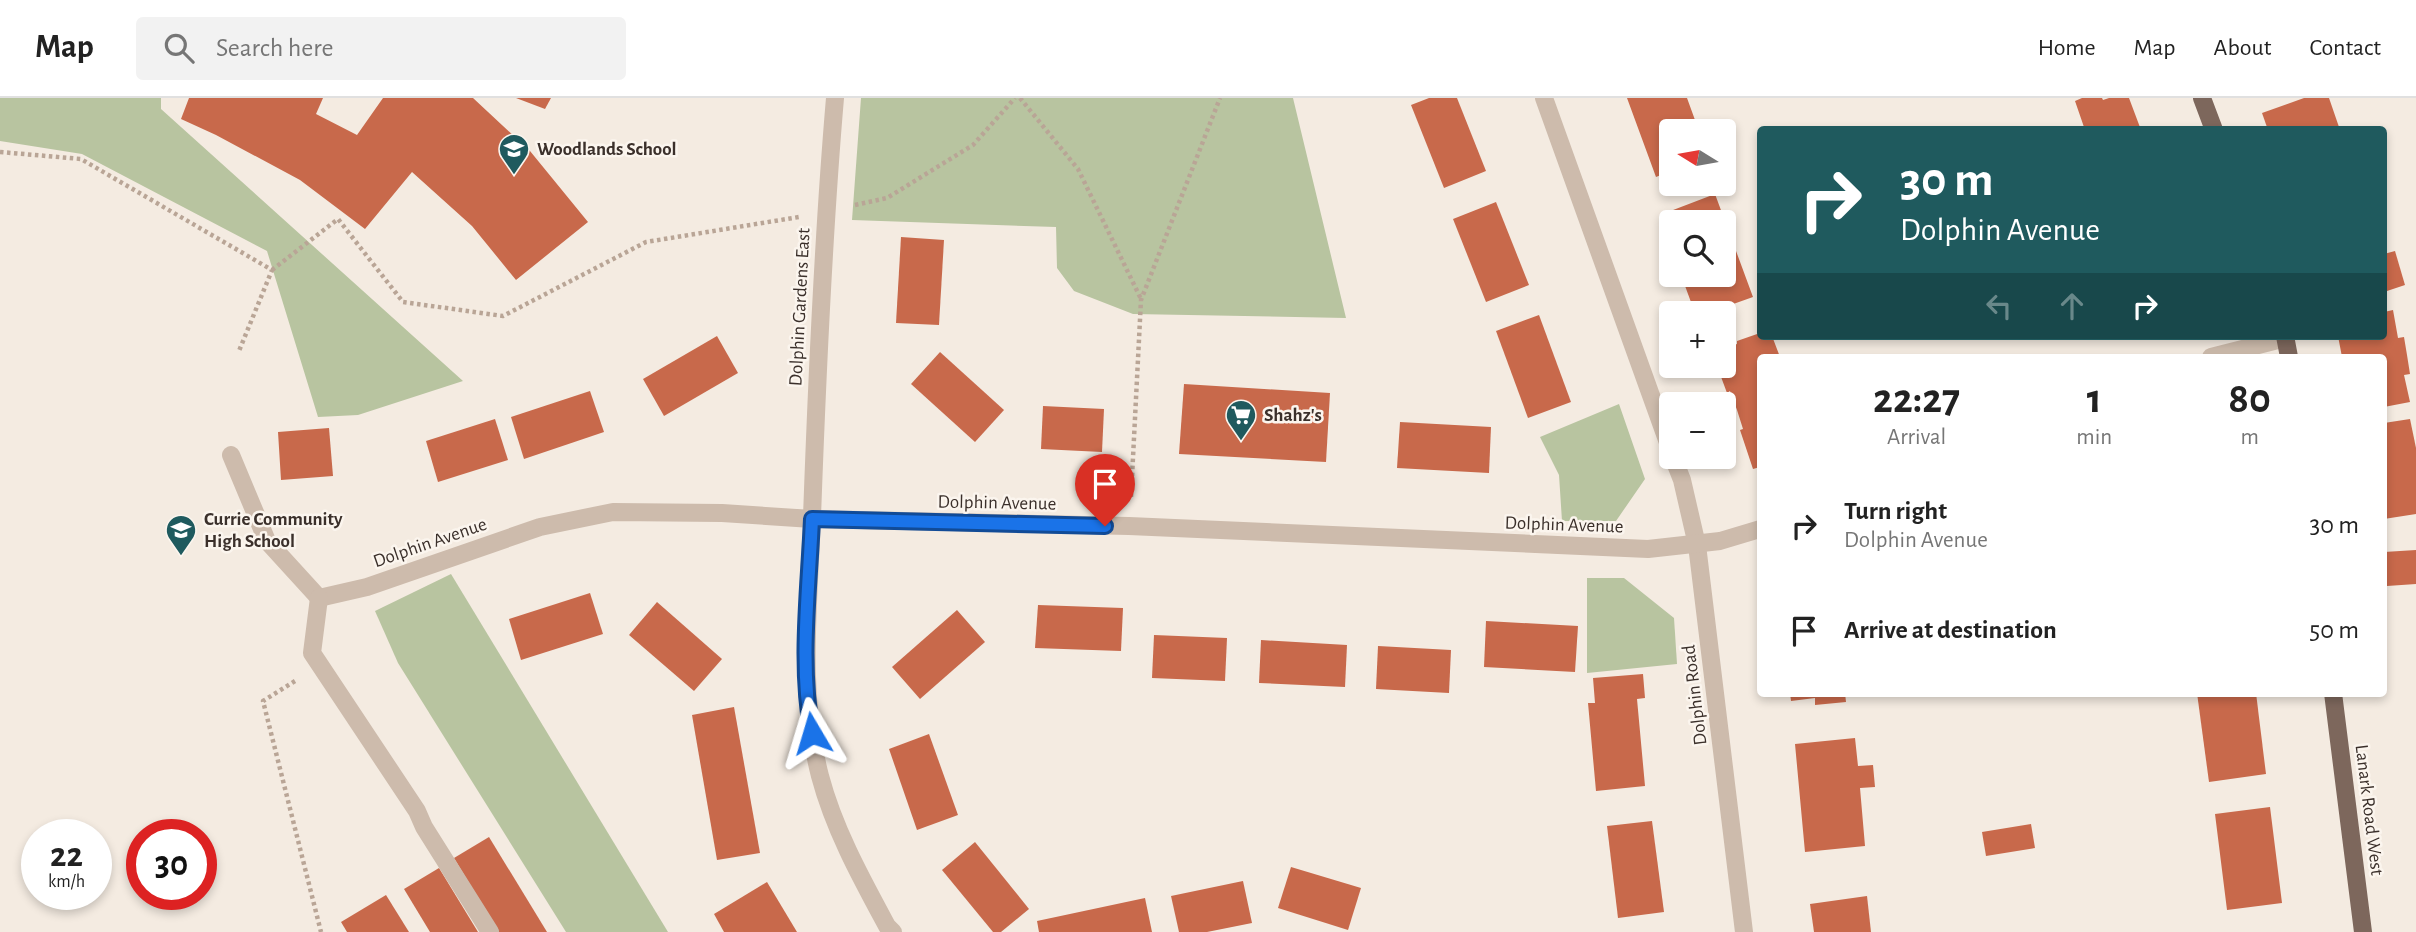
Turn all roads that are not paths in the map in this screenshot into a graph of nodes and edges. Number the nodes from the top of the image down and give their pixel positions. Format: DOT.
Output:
graph roads {
  1 [pos="835,98"];
  2 [pos="1544,98"];
  3 [pos="2202,98"];
  4 [pos="2212,126"];
  5 [pos="2274,340"];
  6 [pos="2222,354"];
  7 [pos="1659,418"];
  8 [pos="231,455"];
  9 [pos="1678,469"];
  10 [pos="812,519"];
  11 [pos="1757,530"];
  12 [pos="1697,545"];
  13 [pos="319,598"];
  14 [pos="2334,697"];
  15 [pos="490,932"];
  16 [pos="894,932"];
  17 [pos="1744,932"];
  18 [pos="2363,932"];
  1 -- 10 [label="street, Dolphin Gardens East"];
  2 -- 7 [label="street"];
  3 -- 4 [label="main road"];
  5 -- 6 [label="street"];
  8 -- 13 [label="street"];
  9 -- 12 [label="street, Dolphin Road"];
  10 -- 12 [label="street, Dolphin Avenue"];
  10 -- 13 [label="street, Dolphin Avenue"];
  10 -- 16 [label="street, Dolphin Gardens East"];
  11 -- 12 [label="street, Dolphin Avenue"];
  12 -- 17 [label="street, Dolphin Road"];
  13 -- 15 [label="street"];
  14 -- 18 [label="main road, Lanark Road West"];
}
